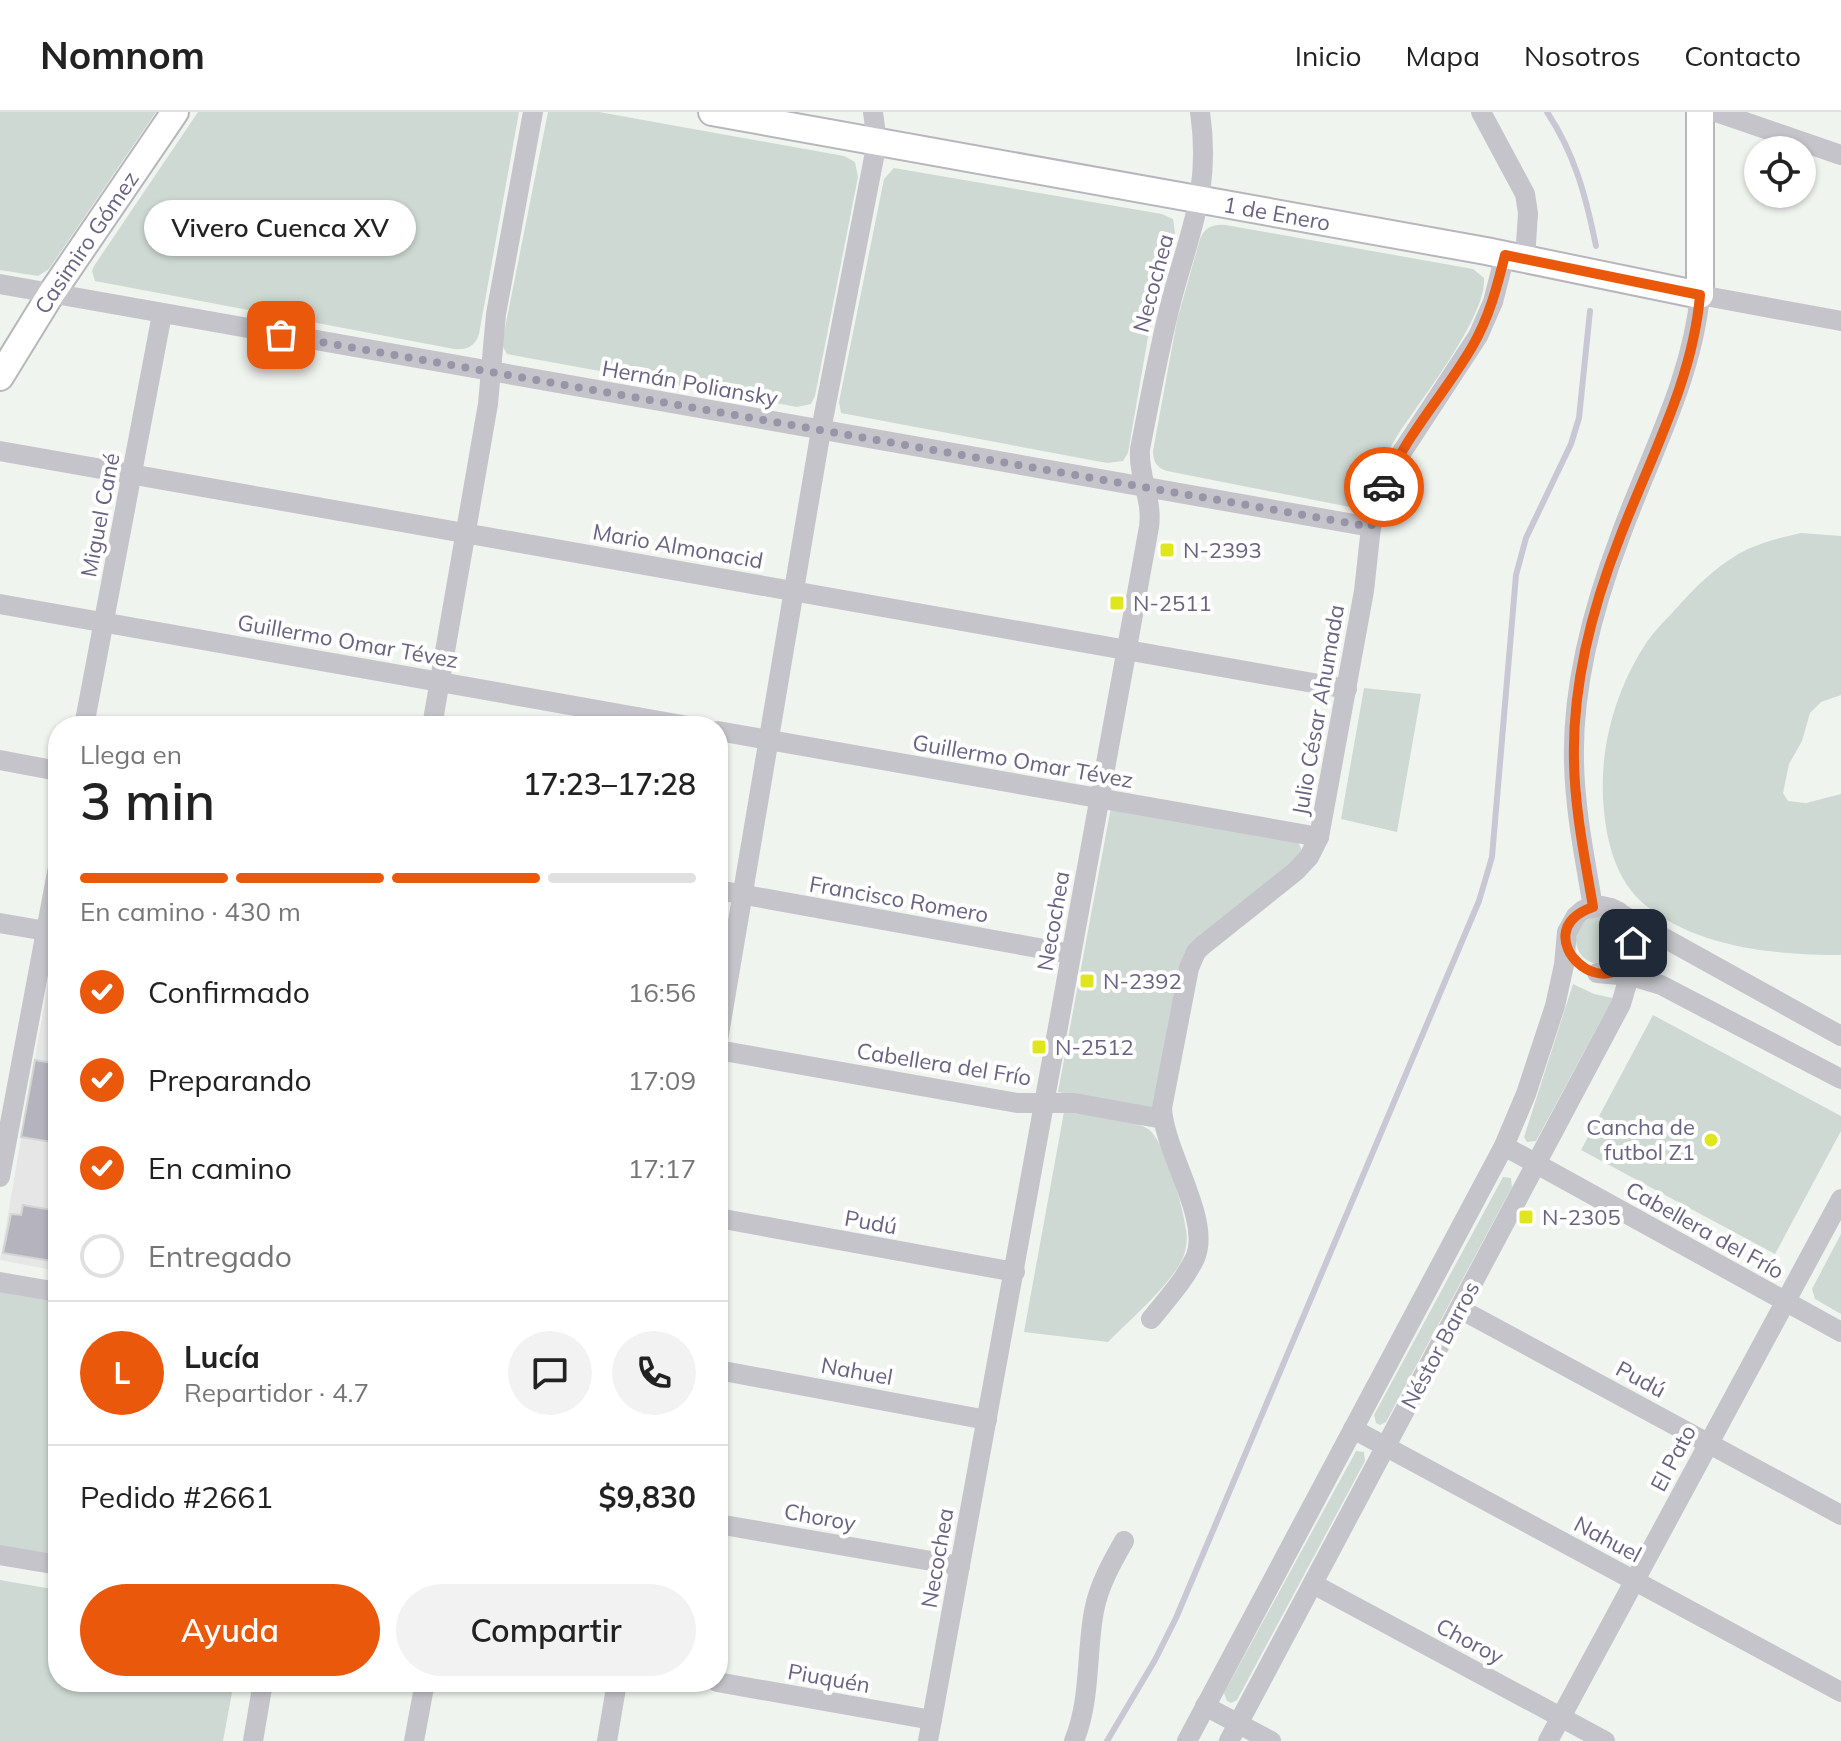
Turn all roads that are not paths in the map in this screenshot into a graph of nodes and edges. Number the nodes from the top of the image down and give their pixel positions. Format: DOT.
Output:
graph roads {
  1 [pos="175,112"];
  2 [pos="533,112"];
  3 [pos="712,112"];
  4 [pos="873,112"];
  5 [pos="1200,112"];
  6 [pos="1481,112"];
  7 [pos="1700,112"];
  8 [pos="1716,112"];
  9 [pos="877,142"];
  10 [pos="1841,155"];
  11 [pos="1200,200"];
  12 [pos="1515,257"];
  13 [pos="0,284"];
  14 [pos="51,294"];
  15 [pos="1700,295"];
  16 [pos="162,314"];
  17 [pos="1841,321"];
  18 [pos="491,372"];
  19 [pos="0,377"];
  20 [pos="821,430"];
  21 [pos="0,451"];
  22 [pos="132,474"];
  23 [pos="1145,488"];
  24 [pos="1371,527"];
  25 [pos="465,533"];
  26 [pos="794,591"];
  27 [pos="0,604"];
  28 [pos="104,623"];
  29 [pos="1127,651"];
  30 [pos="439,682"];
  31 [pos="1347,689"];
  32 [pos="86,716"];
  33 [pos="434,716"];
  34 [pos="631,716"];
  35 [pos="728,733"];
  36 [pos="769,740"];
  37 [pos="0,760"];
  38 [pos="48,769"];
  39 [pos="1100,799"];
  40 [pos="1319,837"];
  41 [pos="728,892"];
  42 [pos="743,895"];
  43 [pos="1593,907"];
  44 [pos="1619,912"];
  45 [pos="0,923"];
  46 [pos="48,931"];
  47 [pos="1566,942"];
  48 [pos="1633,943"];
  49 [pos="48,951"];
  50 [pos="1071,954"];
  51 [pos="1597,973"];
  52 [pos="1631,976"];
  53 [pos="728,982"];
  54 [pos="1841,1036"];
  55 [pos="728,1052"];
  56 [pos="1841,1079"];
  57 [pos="1044,1104"];
  58 [pos="1163,1119"];
  59 [pos="1504,1146"];
  60 [pos="1537,1164"];
  61 [pos="0,1177"];
  62 [pos="1841,1199"];
  63 [pos="728,1220"];
  64 [pos="1015,1272"];
  65 [pos="0,1282"];
  66 [pos="48,1290"];
  67 [pos="1786,1301"];
  68 [pos="1460,1309"];
  69 [pos="1151,1319"];
  70 [pos="1841,1332"];
  71 [pos="728,1372"];
  72 [pos="987,1420"];
  73 [pos="1353,1429"];
  74 [pos="1709,1443"];
  75 [pos="1386,1447"];
  76 [pos="1841,1515"];
  77 [pos="728,1526"];
  78 [pos="1124,1541"];
  79 [pos="0,1555"];
  80 [pos="48,1563"];
  81 [pos="960,1566"];
  82 [pos="1635,1581"];
  83 [pos="1313,1584"];
  84 [pos="728,1684"];
  85 [pos="261,1692"];
  86 [pos="423,1692"];
  87 [pos="615,1692"];
  88 [pos="1841,1692"];
  89 [pos="1205,1706"];
  90 [pos="1561,1717"];
  91 [pos="932,1720"];
  92 [pos="1234,1732"];
  93 [pos="253,1741"];
  94 [pos="414,1741"];
  95 [pos="607,1741"];
  96 [pos="928,1741"];
  97 [pos="1074,1741"];
  98 [pos="1187,1741"];
  99 [pos="1271,1741"];
  100 [pos="1548,1741"];
  101 [pos="1605,1741"];
  1 -- 14 [label="main road, Casimiro Gómez"];
  2 -- 18 [label="street"];
  3 -- 9 [label="main road, 1 de Enero"];
  4 -- 9 [label="street"];
  5 -- 11 [label="street, Necochea"];
  6 -- 12 [label="street, Julio César Ahumada"];
  7 -- 15 [label="main road"];
  8 -- 10 [label="street"];
  9 -- 11 [label="main road, 1 de Enero"];
  9 -- 20 [label="street"];
  11 -- 12 [label="main road, 1 de Enero"];
  11 -- 23 [label="street, Necochea"];
  12 -- 15 [label="main road, 1 de Enero"];
  12 -- 24 [label="street, Julio César Ahumada"];
  13 -- 14 [label="street, Hernán Poliansky"];
  14 -- 16 [label="street, Hernán Poliansky"];
  14 -- 19 [label="main road, Casimiro Gómez"];
  15 -- 17 [label="street, 1 de Enero"];
  15 -- 43 [label="street"];
  16 -- 18 [label="street, Hernán Poliansky"];
  16 -- 22 [label="street, Miguel Cané"];
  18 -- 20 [label="street, Hernán Poliansky"];
  18 -- 25 [label="street"];
  20 -- 23 [label="street, Hernán Poliansky"];
  20 -- 26 [label="street"];
  21 -- 22 [label="street, Mario Almonacid"];
  22 -- 25 [label="street, Mario Almonacid"];
  22 -- 28 [label="street, Miguel Cané"];
  23 -- 24 [label="street, Hernán Poliansky"];
  23 -- 29 [label="street, Necochea"];
  24 -- 31 [label="street, Julio César Ahumada"];
  25 -- 26 [label="street, Mario Almonacid"];
  25 -- 30 [label="street"];
  26 -- 29 [label="street, Mario Almonacid"];
  26 -- 36 [label="street"];
  27 -- 28 [label="street, Guillermo Omar Tévez"];
  28 -- 30 [label="street, Guillermo Omar Tévez"];
  28 -- 32 [label="street, Miguel Cané"];
  29 -- 31 [label="street, Mario Almonacid"];
  29 -- 39 [label="street, Necochea"];
  30 -- 33 [label="street"];
  30 -- 34 [label="street, Guillermo Omar Tévez"];
  31 -- 40 [label="street, Julio César Ahumada"];
  35 -- 36 [label="street, Guillermo Omar Tévez"];
  36 -- 39 [label="street, Guillermo Omar Tévez"];
  36 -- 42 [label="street"];
  37 -- 38 [label="street"];
  39 -- 40 [label="street, Guillermo Omar Tévez"];
  39 -- 50 [label="street, Necochea"];
  40 -- 58 [label="street, Julio César Ahumada"];
  41 -- 42 [label="street, Francisco Romero"];
  42 -- 50 [label="street, Francisco Romero"];
  42 -- 53 [label="street"];
  43 -- 44 [label="street"];
  43 -- 47 [label="street, Néstor Barros"];
  44 -- 48 [label="street, Néstor Barros"];
  44 -- 54 [label="street"];
  45 -- 46 [label="street"];
  47 -- 51 [label="street"];
  47 -- 59 [label="street, Néstor Barros"];
  48 -- 51 [label="street"];
  48 -- 52 [label="street, Néstor Barros"];
  49 -- 61 [label="street"];
  50 -- 57 [label="street, Necochea"];
  51 -- 52 [label="street"];
  52 -- 56 [label="street"];
  52 -- 60 [label="street, Néstor Barros"];
  55 -- 57 [label="street, Cabellera del Frío"];
  57 -- 58 [label="street, Cabellera del Frío"];
  57 -- 64 [label="street, Necochea"];
  58 -- 69 [label="street, Julio César Ahumada"];
  59 -- 60 [label="street, Cabellera del Frío"];
  59 -- 73 [label="street, Néstor Barros"];
  60 -- 67 [label="street, Cabellera del Frío"];
  60 -- 68 [label="street, Néstor Barros"];
  62 -- 67 [label="street, El Pato"];
  63 -- 64 [label="street, Pudú"];
  64 -- 72 [label="street, Necochea"];
  65 -- 66 [label="street"];
  67 -- 70 [label="street, Cabellera del Frío"];
  67 -- 74 [label="street, El Pato"];
  68 -- 74 [label="street, Pudú"];
  68 -- 75 [label="street, Néstor Barros"];
  71 -- 72 [label="street, Nahuel"];
  72 -- 81 [label="street, Necochea"];
  73 -- 75 [label="street, Nahuel"];
  73 -- 89 [label="street, Néstor Barros"];
  74 -- 76 [label="street, Pudú"];
  74 -- 82 [label="street, El Pato"];
  75 -- 82 [label="street, Nahuel"];
  75 -- 83 [label="street, Néstor Barros"];
  77 -- 81 [label="street, Choroy"];
  78 -- 97 [label="street"];
  79 -- 80 [label="street"];
  81 -- 91 [label="street, Necochea"];
  82 -- 88 [label="street, Nahuel"];
  82 -- 90 [label="street, El Pato"];
  83 -- 90 [label="street, Choroy"];
  83 -- 92 [label="street, Néstor Barros"];
  84 -- 91 [label="street, Piuquén"];
  85 -- 93 [label="street"];
  86 -- 94 [label="street"];
  87 -- 95 [label="street"];
  89 -- 92 [label="street"];
  89 -- 98 [label="street, Néstor Barros"];
  90 -- 100 [label="street, El Pato"];
  90 -- 101 [label="street, Choroy"];
  91 -- 96 [label="street, Necochea"];
  92 -- 99 [label="street"];
}
